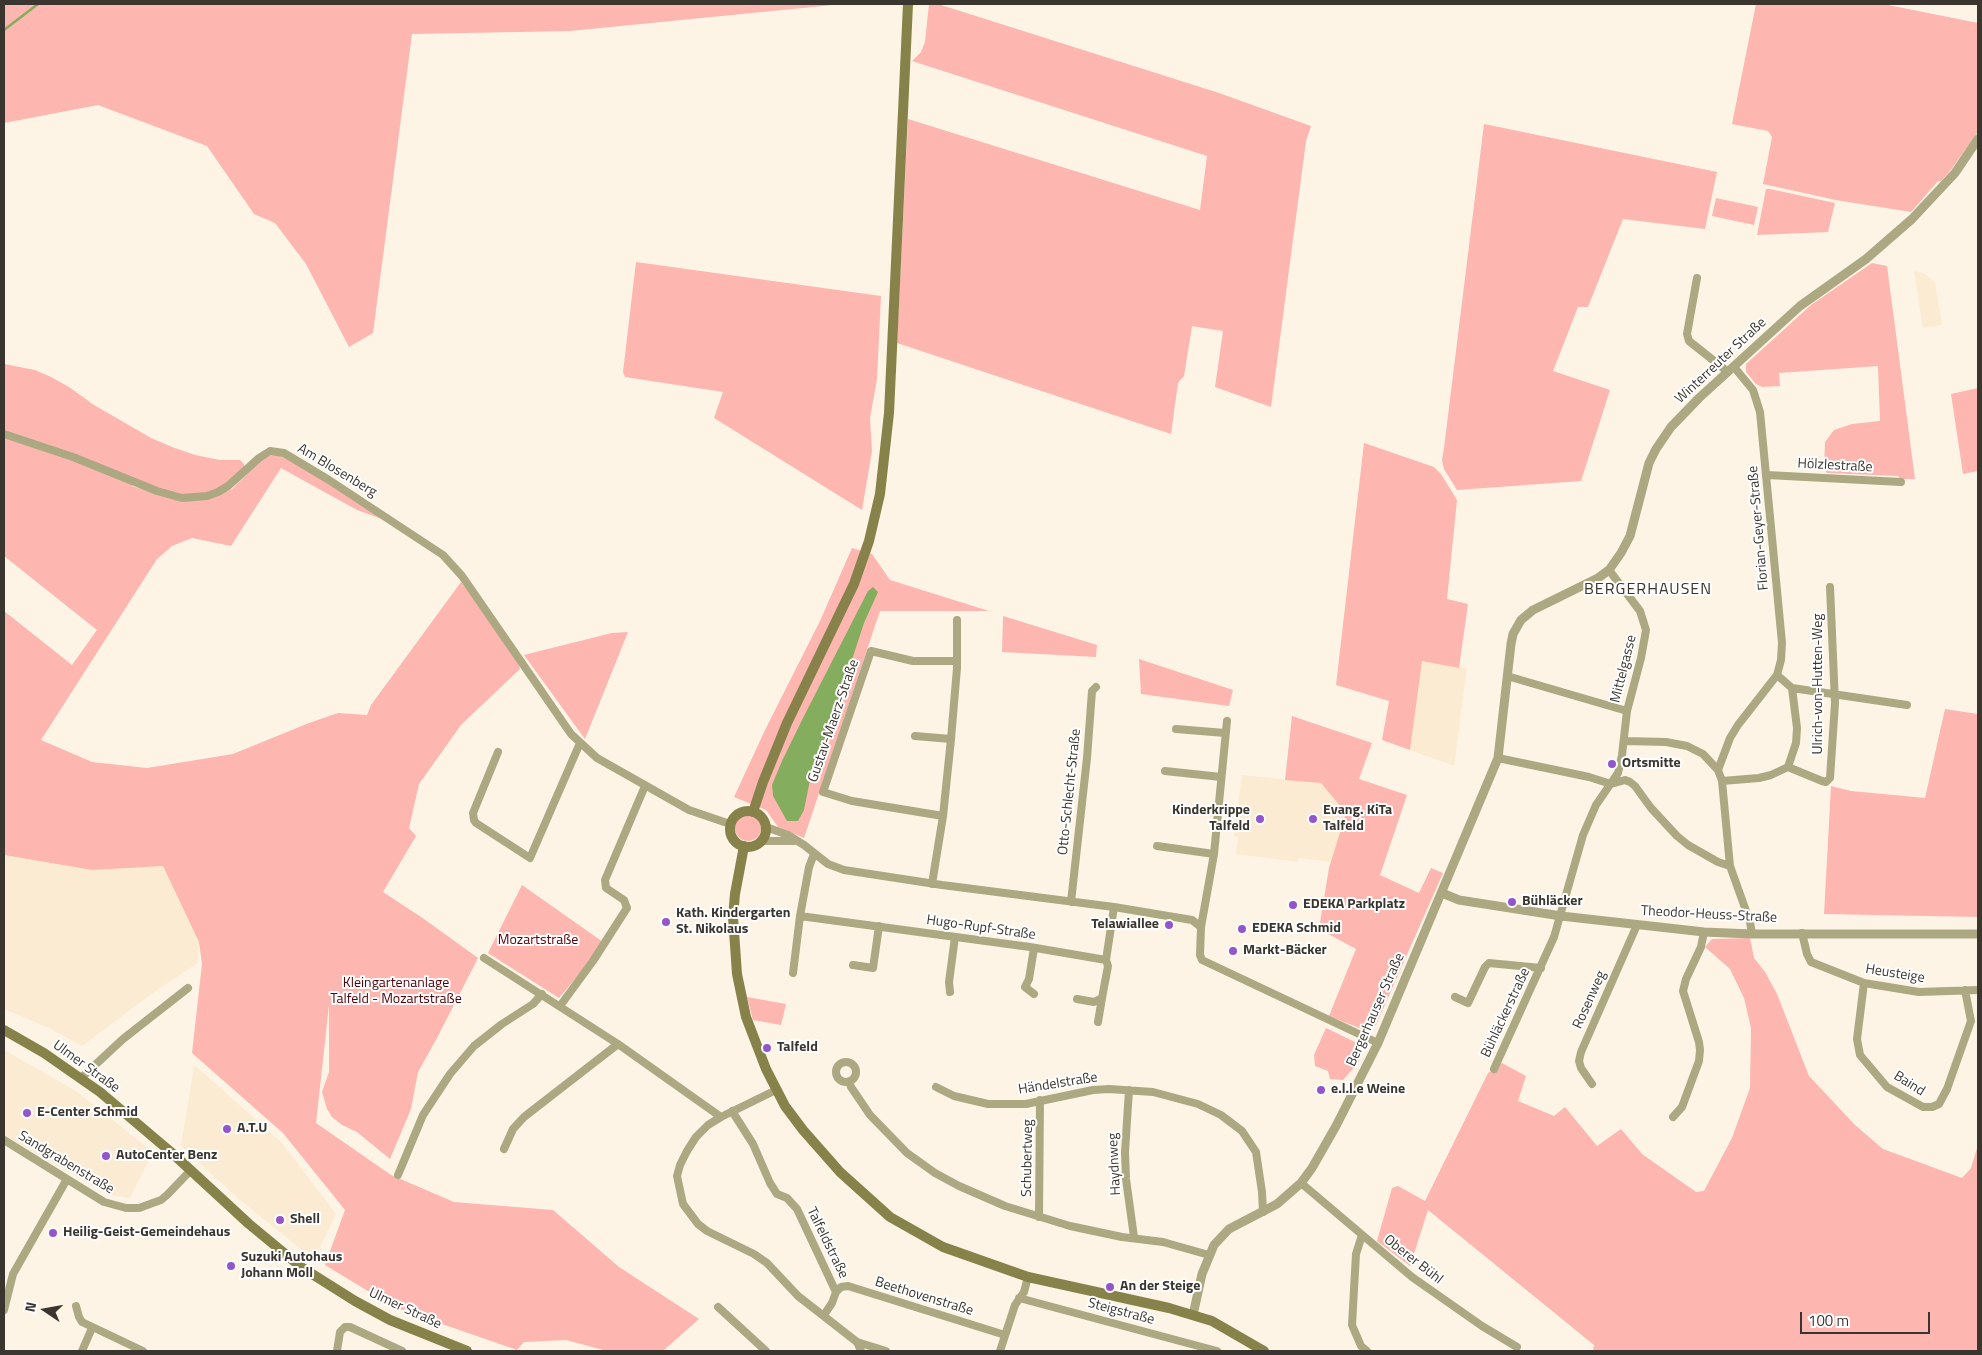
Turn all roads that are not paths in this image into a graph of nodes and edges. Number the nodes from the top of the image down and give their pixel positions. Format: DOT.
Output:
graph roads {
  1 [pos="908,4"];
  2 [pos="1978,139"];
  3 [pos="1697,278"];
  4 [pos="1731,370"];
  5 [pos="4,434"];
  6 [pos="1767,475"];
  7 [pos="1901,482"];
  8 [pos="1608,570"];
  9 [pos="1830,587"];
  10 [pos="957,620"];
  11 [pos="1521,620"];
  12 [pos="956,661"];
  13 [pos="1777,675"];
  14 [pos="1507,676"];
  15 [pos="1096,687"];
  16 [pos="1792,688"];
  17 [pos="1834,695"];
  18 [pos="1906,705"];
  19 [pos="1627,711"];
  20 [pos="1227,721"];
  21 [pos="1176,729"];
  22 [pos="1225,733"];
  23 [pos="915,736"];
  24 [pos="951,739"];
  25 [pos="1625,741"];
  26 [pos="580,743"];
  27 [pos="498,752"];
  28 [pos="1498,758"];
  29 [pos="1788,767"];
  30 [pos="1718,770"];
  31 [pos="1165,771"];
  32 [pos="1221,777"];
  33 [pos="1722,781"];
  34 [pos="1611,784"];
  35 [pos="645,786"];
  36 [pos="753,812"];
  37 [pos="943,816"];
  38 [pos="730,824"];
  39 [pos="766,826"];
  40 [pos="761,841"];
  41 [pos="796,841"];
  42 [pos="744,846"];
  43 [pos="1157,846"];
  44 [pos="814,854"];
  45 [pos="1214,854"];
  46 [pos="1730,866"];
  47 [pos="932,884"];
  48 [pos="1442,893"];
  49 [pos="1071,902"];
  50 [pos="1114,908"];
  51 [pos="800,916"];
  52 [pos="1561,916"];
  53 [pos="879,926"];
  54 [pos="1637,926"];
  55 [pos="1201,927"];
  56 [pos="1704,932"];
  57 [pos="1802,933"];
  58 [pos="1752,934"];
  59 [pos="1978,934"];
  60 [pos="955,937"];
  61 [pos="1034,948"];
  62 [pos="484,958"];
  63 [pos="1106,960"];
  64 [pos="853,965"];
  65 [pos="1541,968"];
  66 [pos="792,973"];
  67 [pos="1864,983"];
  68 [pos="188,988"];
  69 [pos="1965,990"];
  70 [pos="1978,990"];
  71 [pos="950,992"];
  72 [pos="542,994"];
  73 [pos="1034,994"];
  74 [pos="1454,997"];
  75 [pos="1102,998"];
  76 [pos="1077,1000"];
  77 [pos="560,1006"];
  78 [pos="1098,1022"];
  79 [pos="4,1030"];
  80 [pos="1378,1043"];
  81 [pos="618,1044"];
  82 [pos="1494,1069"];
  83 [pos="81,1078"];
  84 [pos="849,1081"];
  85 [pos="1592,1084"];
  86 [pos="936,1087"];
  87 [pos="776,1090"];
  88 [pos="1129,1090"];
  89 [pos="1040,1100"];
  90 [pos="732,1111"];
  91 [pos="721,1117"];
  92 [pos="1673,1117"];
  93 [pos="4,1140"];
  94 [pos="504,1149"];
  95 [pos="191,1170"];
  96 [pos="398,1175"];
  97 [pos="67,1179"];
  98 [pos="1301,1183"];
  99 [pos="1263,1212"];
  100 [pos="1040,1217"];
  101 [pos="1362,1235"];
  102 [pos="1134,1237"];
  103 [pos="1209,1255"];
  104 [pos="1028,1278"];
  105 [pos="836,1292"];
  106 [pos="1019,1298"];
  107 [pos="76,1306"];
  108 [pos="718,1307"];
  109 [pos="4,1310"];
  110 [pos="824,1315"];
  111 [pos="1194,1315"];
  112 [pos="92,1328"];
  113 [pos="1005,1335"];
  114 [pos="857,1342"];
  115 [pos="1517,1347"];
  116 [pos="1213,1350"];
  117 [pos="82,1351"];
  118 [pos="143,1351"];
  119 [pos="337,1351"];
  120 [pos="402,1351"];
  121 [pos="467,1351"];
  122 [pos="766,1351"];
  123 [pos="861,1351"];
  124 [pos="886,1351"];
  125 [pos="1000,1351"];
  126 [pos="1264,1351"];
  127 [pos="1367,1351"];
  1 -- 36 [label="main road"];
  2 -- 4 [label="street, Winterreuter Straße"];
  3 -- 4 [label="street, Florian-Geyer-Straße"];
  4 -- 6 [label="street, Florian-Geyer-Straße"];
  4 -- 8 [label="street, Winterreuter Straße"];
  5 -- 26 [label="street, Am Blosenberg"];
  6 -- 7 [label="street, Hölzlestraße"];
  6 -- 13 [label="street, Florian-Geyer-Straße"];
  8 -- 11 [label="street, Winterreuter Straße"];
  8 -- 19 [label="street, Mittelgasse"];
  9 -- 17 [label="street, Ulrich-von-Hutten-Weg"];
  10 -- 12 [label="street"];
  11 -- 14 [label="street, Bergerhauser Straße"];
  12 -- 24 [label="street"];
  12 -- 37 [label="street, Gustav-Maerz-Straße"];
  13 -- 16 [label="street"];
  13 -- 30 [label="street"];
  14 -- 19 [label="street"];
  14 -- 28 [label="street, Bergerhauser Straße"];
  15 -- 49 [label="street, Otto-Schlecht-Straße"];
  16 -- 17 [label="street"];
  16 -- 29 [label="street"];
  17 -- 18 [label="street"];
  17 -- 29 [label="street, Ulrich-von-Hutten-Weg"];
  19 -- 25 [label="street, Mittelgasse"];
  20 -- 22 [label="street"];
  21 -- 22 [label="street"];
  22 -- 32 [label="street"];
  23 -- 24 [label="street"];
  24 -- 37 [label="street"];
  25 -- 30 [label="street"];
  25 -- 34 [label="street, Mittelgasse"];
  26 -- 27 [label="street"];
  26 -- 35 [label="street, Am Blosenberg"];
  28 -- 34 [label="street"];
  28 -- 48 [label="street, Bergerhauser Straße"];
  29 -- 33 [label="street"];
  30 -- 33 [label="street"];
  31 -- 32 [label="street"];
  32 -- 45 [label="street"];
  33 -- 46 [label="street"];
  34 -- 46 [label="street"];
  34 -- 52 [label="street, Bühläckerstraße"];
  35 -- 38 [label="street, Am Blosenberg"];
  35 -- 77 [label="street"];
  36 -- 38 [label="main road"];
  36 -- 39 [label="main road"];
  37 -- 47 [label="street"];
  38 -- 42 [label="main road"];
  39 -- 40 [label="main road"];
  39 -- 41 [label="street"];
  40 -- 41 [label="street"];
  40 -- 42 [label="main road"];
  41 -- 44 [label="street"];
  42 -- 87 [label="main road"];
  43 -- 45 [label="street"];
  44 -- 47 [label="street"];
  44 -- 51 [label="street"];
  45 -- 55 [label="street"];
  46 -- 58 [label="street"];
  47 -- 49 [label="street"];
  48 -- 52 [label="street, Theodor-Heuss-Straße"];
  48 -- 80 [label="street, Bergerhauser Straße"];
  49 -- 50 [label="street"];
  50 -- 55 [label="street"];
  50 -- 63 [label="street"];
  51 -- 53 [label="street, Hugo-Rupf-Straße"];
  51 -- 66 [label="street"];
  52 -- 54 [label="street, Theodor-Heuss-Straße"];
  52 -- 65 [label="street, Bühläckerstraße"];
  53 -- 60 [label="street, Hugo-Rupf-Straße"];
  53 -- 64 [label="street"];
  54 -- 56 [label="street, Theodor-Heuss-Straße"];
  54 -- 85 [label="street, Rosenweg"];
  55 -- 80 [label="street"];
  56 -- 58 [label="street, Theodor-Heuss-Straße"];
  56 -- 92 [label="street"];
  57 -- 58 [label="street, Theodor-Heuss-Straße"];
  57 -- 59 [label="street, Theodor-Heuss-Straße"];
  57 -- 67 [label="street, Heusteige"];
  60 -- 61 [label="street, Hugo-Rupf-Straße"];
  60 -- 71 [label="street"];
  61 -- 63 [label="street, Hugo-Rupf-Straße"];
  61 -- 73 [label="street"];
  62 -- 72 [label="street"];
  63 -- 75 [label="street"];
  65 -- 74 [label="street, Bühläckerstraße"];
  65 -- 82 [label="street, Bühläckerstraße"];
  67 -- 69 [label="street, Heusteige"];
  67 -- 69 [label="street, Baind"];
  68 -- 83 [label="street"];
  69 -- 70 [label="street, Heusteige"];
  72 -- 77 [label="street"];
  72 -- 96 [label="street"];
  75 -- 76 [label="street"];
  75 -- 78 [label="street"];
  77 -- 81 [label="street"];
  79 -- 83 [label="main road, Ulmer Straße"];
  80 -- 98 [label="street, Bergerhauser Straße"];
  81 -- 91 [label="street"];
  81 -- 94 [label="street"];
  83 -- 95 [label="main road, Ulmer Straße"];
  84 -- 100 [label="street"];
  86 -- 89 [label="street, Händelstraße"];
  87 -- 90 [label="street"];
  87 -- 104 [label="main road"];
  88 -- 89 [label="street, Händelstraße"];
  88 -- 99 [label="street, Händelstraße"];
  88 -- 102 [label="street, Haydnweg"];
  89 -- 100 [label="street, Schubertweg"];
  90 -- 91 [label="street"];
  90 -- 105 [label="street, Talfeldstraße"];
  91 -- 110 [label="street"];
  93 -- 97 [label="street, Sandgrabenstraße"];
  95 -- 97 [label="street, Sandgrabenstraße"];
  95 -- 121 [label="main road, Ulmer Straße"];
  97 -- 109 [label="street"];
  98 -- 99 [label="street, Bergerhauser Straße"];
  98 -- 101 [label="street, Oberer Bühl"];
  99 -- 103 [label="street, Bergerhauser Straße"];
  100 -- 102 [label="street"];
  101 -- 115 [label="street, Oberer Bühl"];
  101 -- 127 [label="street"];
  102 -- 103 [label="street"];
  103 -- 111 [label="street, Bergerhauser Straße"];
  104 -- 106 [label="street"];
  104 -- 111 [label="main road"];
  105 -- 110 [label="street, Talfeldstraße"];
  105 -- 113 [label="street, Beethovenstraße"];
  106 -- 113 [label="street"];
  106 -- 116 [label="street, Steigstraße"];
  107 -- 112 [label="street"];
  108 -- 122 [label="street"];
  110 -- 114 [label="street"];
  111 -- 126 [label="main road"];
  112 -- 117 [label="street"];
  112 -- 118 [label="street"];
  113 -- 125 [label="street"];
  114 -- 123 [label="street"];
  114 -- 124 [label="street"];
  119 -- 120 [label="street"];
}
